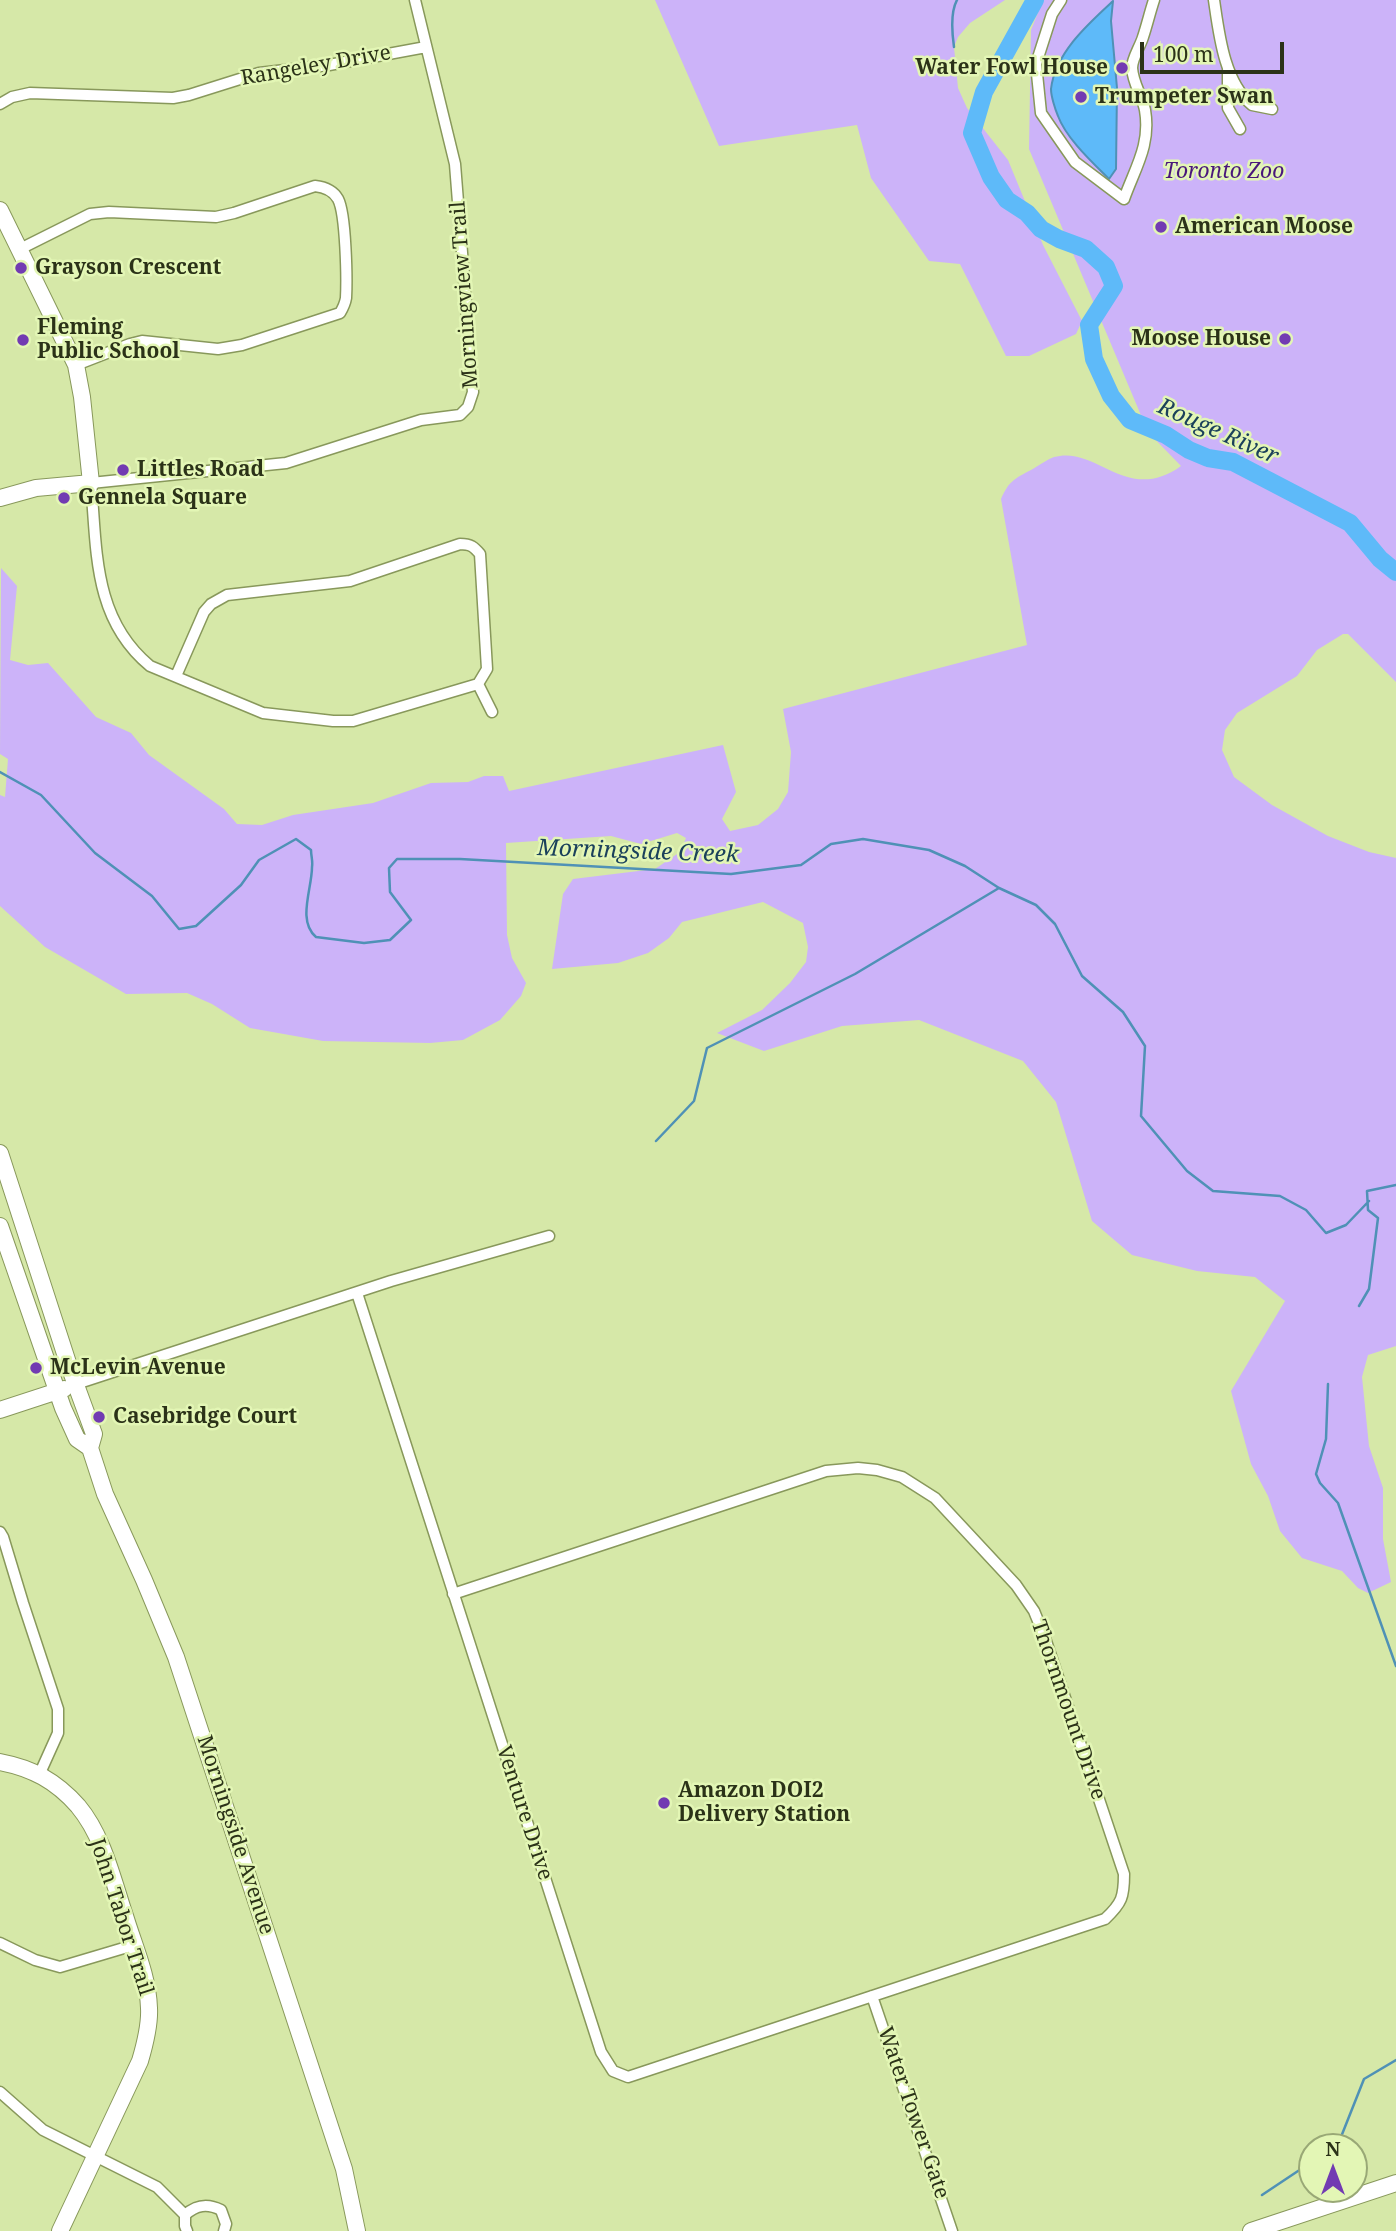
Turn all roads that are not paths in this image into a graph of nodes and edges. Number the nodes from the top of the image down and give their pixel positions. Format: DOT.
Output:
graph roads {
  1 [pos="415,0"];
  2 [pos="1061,0"];
  3 [pos="1154,0"];
  4 [pos="1214,0"];
  5 [pos="426,47"];
  6 [pos="1228,68"];
  7 [pos="0,104"];
  8 [pos="1252,105"];
  9 [pos="1272,109"];
  10 [pos="0,210"];
  11 [pos="20,249"];
  12 [pos="76,365"];
  13 [pos="91,483"];
  14 [pos="0,498"];
  15 [pos="176,677"];
  16 [pos="478,684"];
  17 [pos="492,712"];
  18 [pos="0,1153"];
  19 [pos="0,1227"];
  20 [pos="549,1236"];
  21 [pos="357,1293"];
  22 [pos="76,1384"];
  23 [pos="57,1391"];
  24 [pos="0,1410"];
  25 [pos="90,1448"];
  26 [pos="0,1532"];
  27 [pos="453,1594"];
  28 [pos="0,1762"];
  29 [pos="40,1773"];
  30 [pos="0,1943"];
  31 [pos="134,1945"];
  32 [pos="873,1996"];
  33 [pos="0,2092"];
  34 [pos="97,2157"];
  35 [pos="1396,2183"];
  36 [pos="185,2215"];
  37 [pos="60,2231"];
  38 [pos="187,2231"];
  39 [pos="224,2231"];
  40 [pos="357,2231"];
  41 [pos="952,2231"];
  42 [pos="1251,2231"];
  1 -- 5 [label="street, Morningview Trail"];
  2 -- 3 [label="street"];
  4 -- 6 [label="street"];
  5 -- 7 [label="street, Rangeley Drive"];
  5 -- 13 [label="street, Morningview Trail"];
  6 -- 8 [label="street"];
  6 -- 8 [label="street"];
  8 -- 9 [label="street"];
  10 -- 11 [label="main road"];
  11 -- 12 [label="main road"];
  11 -- 12 [label="street"];
  12 -- 13 [label="main road"];
  13 -- 14 [label="main road, Morningview Trail"];
  13 -- 15 [label="street"];
  15 -- 16 [label="street"];
  15 -- 16 [label="street"];
  16 -- 17 [label="street"];
  18 -- 22 [label="main road, Morningside Avenue"];
  19 -- 23 [label="main road, Morningside Avenue"];
  20 -- 21 [label="street"];
  21 -- 22 [label="street"];
  21 -- 27 [label="street, Venture Drive"];
  22 -- 23 [label="main road"];
  22 -- 25 [label="main road, Morningside Avenue"];
  23 -- 24 [label="main road"];
  23 -- 25 [label="main road, Morningside Avenue"];
  25 -- 40 [label="main road, Morningside Avenue"];
  26 -- 29 [label="street"];
  27 -- 32 [label="street, Venture Drive"];
  27 -- 32 [label="street, Thornmount Drive"];
  28 -- 29 [label="main road, John Tabor Trail"];
  29 -- 31 [label="main road, John Tabor Trail"];
  30 -- 31 [label="street"];
  31 -- 34 [label="main road, John Tabor Trail"];
  32 -- 41 [label="street, Water Tower Gate"];
  33 -- 34 [label="street"];
  34 -- 36 [label="street"];
  34 -- 37 [label="main road, John Tabor Trail"];
  35 -- 42 [label="main road"];
  36 -- 38 [label="street"];
  36 -- 39 [label="street"];
}
